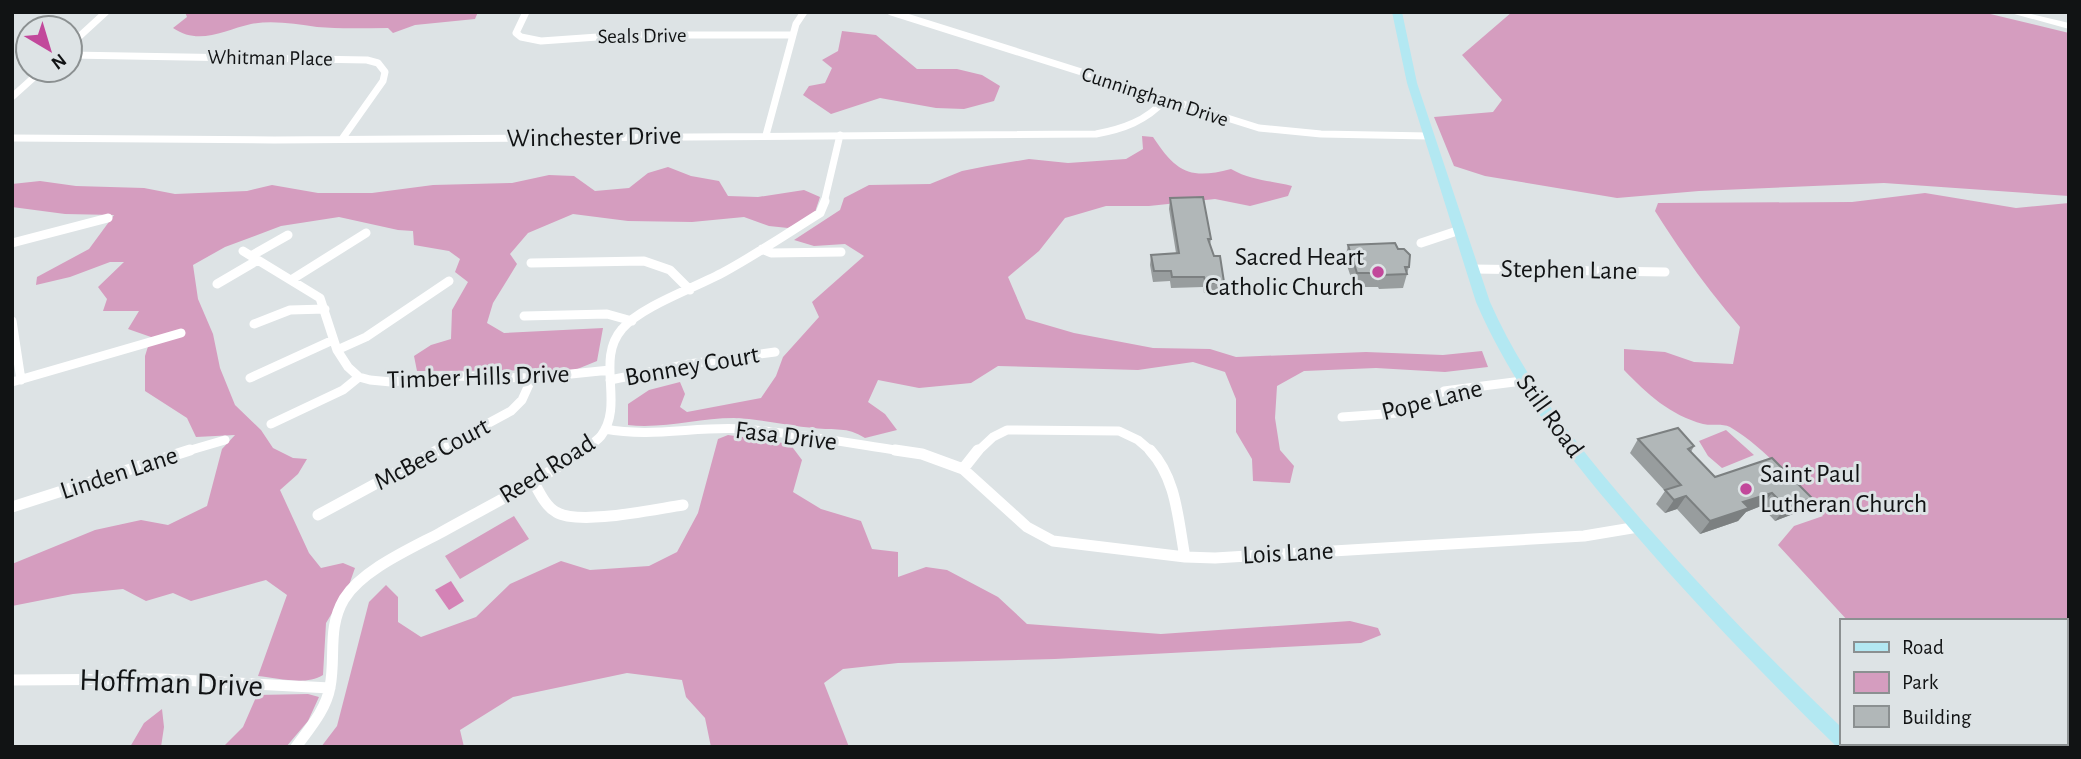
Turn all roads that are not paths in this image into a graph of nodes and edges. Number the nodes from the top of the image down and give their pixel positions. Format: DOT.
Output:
graph roads {
  1 [pos="107,12"];
  2 [pos="526,12"];
  3 [pos="804,12"];
  4 [pos="891,12"];
  5 [pos="1397,12"];
  6 [pos="2011,12"];
  7 [pos="2069,26"];
  8 [pos="84,33"];
  9 [pos="793,35"];
  10 [pos="84,55"];
  11 [pos="26,84"];
  12 [pos="12,97"];
  13 [pos="1165,100"];
  14 [pos="766,135"];
  15 [pos="840,135"];
  16 [pos="1428,136"];
  17 [pos="12,138"];
  18 [pos="342,139"];
  19 [pos="108,218"];
  20 [pos="1460,230"];
  21 [pos="366,233"];
  22 [pos="288,235"];
  23 [pos="1420,243"];
  24 [pos="13,246"];
  25 [pos="762,249"];
  26 [pos="841,252"];
  27 [pos="251,256"];
  28 [pos="531,263"];
  29 [pos="1473,269"];
  30 [pos="1665,272"];
  31 [pos="291,280"];
  32 [pos="449,281"];
  33 [pos="217,284"];
  34 [pos="690,290"];
  35 [pos="325,309"];
  36 [pos="524,316"];
  37 [pos="12,321"];
  38 [pos="632,321"];
  39 [pos="254,324"];
  40 [pos="181,333"];
  41 [pos="335,345"];
  42 [pos="775,352"];
  43 [pos="610,375"];
  44 [pos="359,377"];
  45 [pos="250,378"];
  46 [pos="532,378"];
  47 [pos="17,381"];
  48 [pos="1522,381"];
  49 [pos="1342,417"];
  50 [pos="271,424"];
  51 [pos="605,429"];
  52 [pos="225,440"];
  53 [pos="964,468"];
  54 [pos="533,481"];
  55 [pos="683,505"];
  56 [pos="12,507"];
  57 [pos="318,515"];
  58 [pos="1638,527"];
  59 [pos="1185,557"];
  60 [pos="12,680"];
  61 [pos="330,688"];
  62 [pos="1840,738"];
  63 [pos="296,747"];
  1 -- 8 [label="street"];
  2 -- 9 [label="street, Seals Drive"];
  3 -- 9 [label="street"];
  4 -- 13 [label="street, Cunningham Drive"];
  5 -- 16 [label="main road, Still Road"];
  6 -- 7 [label="street"];
  9 -- 14 [label="street"];
  10 -- 18 [label="street, Whitman Place"];
  11 -- 12 [label="street"];
  13 -- 15 [label="street, Winchester Drive"];
  13 -- 16 [label="street, Cunningham Drive"];
  14 -- 15 [label="street, Winchester Drive"];
  14 -- 18 [label="street, Winchester Drive"];
  15 -- 25 [label="street, Reed Road"];
  16 -- 20 [label="main road, Still Road"];
  17 -- 18 [label="street, Winchester Drive"];
  19 -- 24 [label="street"];
  20 -- 23 [label="street"];
  20 -- 29 [label="main road, Still Road"];
  21 -- 31 [label="street"];
  22 -- 27 [label="street"];
  25 -- 26 [label="street"];
  25 -- 34 [label="street, Reed Road"];
  27 -- 31 [label="street"];
  27 -- 33 [label="street"];
  28 -- 34 [label="street"];
  29 -- 30 [label="street, Stephen Lane"];
  29 -- 48 [label="main road, Still Road"];
  31 -- 35 [label="street"];
  32 -- 41 [label="street"];
  34 -- 38 [label="street, Reed Road"];
  35 -- 39 [label="street"];
  35 -- 41 [label="street, Timber Hills Drive"];
  36 -- 38 [label="street"];
  37 -- 47 [label="street"];
  38 -- 43 [label="street, Reed Road"];
  40 -- 47 [label="street"];
  41 -- 44 [label="street, Timber Hills Drive"];
  41 -- 45 [label="street"];
  42 -- 43 [label="street, Bonney Court"];
  43 -- 46 [label="street, Timber Hills Drive"];
  43 -- 51 [label="street, Reed Road"];
  44 -- 46 [label="street, Timber Hills Drive"];
  44 -- 50 [label="street"];
  46 -- 57 [label="street, McBee Court"];
  48 -- 49 [label="street, Pope Lane"];
  48 -- 58 [label="main road, Still Road"];
  51 -- 53 [label="street, Fasa Drive"];
  51 -- 54 [label="street, Reed Road"];
  52 -- 56 [label="street, Linden Lane"];
  53 -- 59 [label="street, Lois Lane"];
  53 -- 59 [label="street"];
  54 -- 55 [label="street"];
  54 -- 61 [label="street, Reed Road"];
  58 -- 59 [label="street, Lois Lane"];
  58 -- 62 [label="main road, Still Road"];
  60 -- 61 [label="street, Hoffman Drive"];
  61 -- 63 [label="street, Reed Road"];
}
